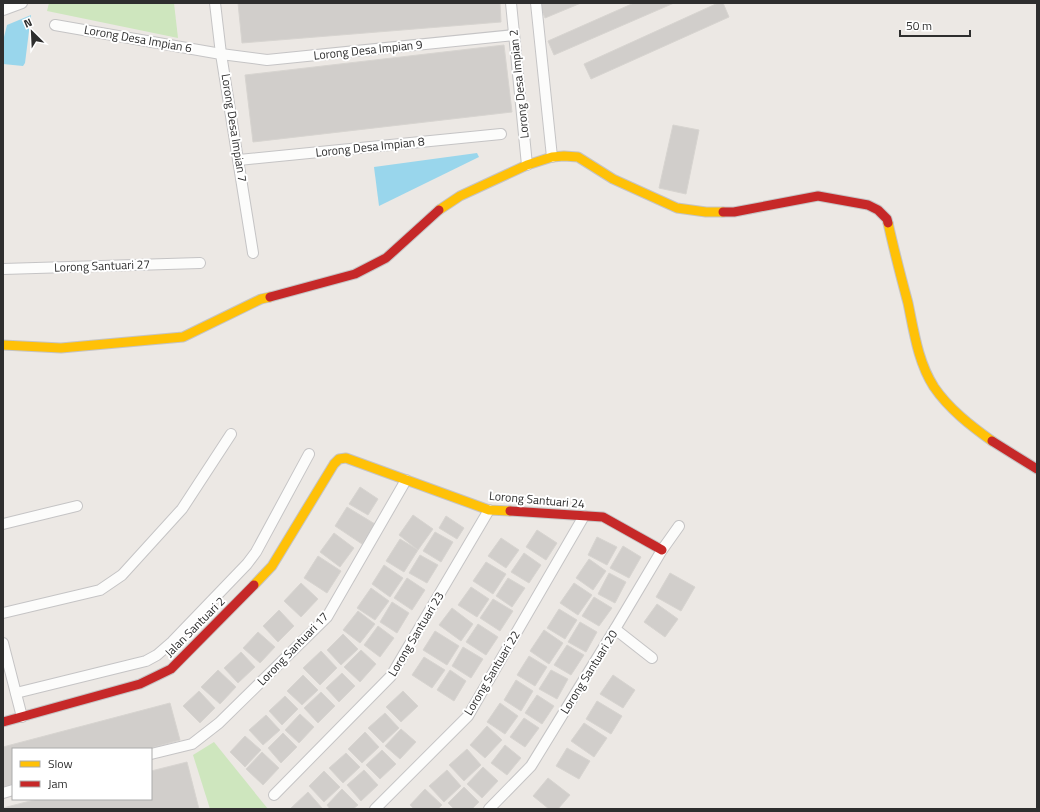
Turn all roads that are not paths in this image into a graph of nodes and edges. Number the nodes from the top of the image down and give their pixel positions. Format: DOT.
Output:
graph roads {
  1 [pos="22,3"];
  2 [pos="215,3"];
  3 [pos="511,3"];
  4 [pos="536,3"];
  5 [pos="3,10"];
  6 [pos="55,25"];
  7 [pos="514,35"];
  8 [pos="222,54"];
  9 [pos="501,134"];
  10 [pos="552,157"];
  11 [pos="239,160"];
  12 [pos="527,165"];
  13 [pos="253,253"];
  14 [pos="200,263"];
  15 [pos="3,269"];
  16 [pos="3,345"];
  17 [pos="231,434"];
  18 [pos="309,454"];
  19 [pos="339,459"];
  20 [pos="1037,468"];
  21 [pos="406,480"];
  22 [pos="77,506"];
  23 [pos="489,510"];
  24 [pos="584,516"];
  25 [pos="3,524"];
  26 [pos="679,526"];
  27 [pos="662,550"];
  28 [pos="3,614"];
  29 [pos="615,629"];
  30 [pos="3,642"];
  31 [pos="652,658"];
  32 [pos="16,693"];
  33 [pos="22,717"];
  34 [pos="3,722"];
  35 [pos="152,754"];
  36 [pos="274,795"];
  37 [pos="375,809"];
  38 [pos="489,809"];
  1 -- 5 [label="street"];
  2 -- 8 [label="street, Lorong Desa Impian 7"];
  3 -- 7 [label="street, Lorong Desa Impian 2"];
  4 -- 10 [label="street"];
  6 -- 8 [label="street, Lorong Desa Impian 6"];
  7 -- 8 [label="street, Lorong Desa Impian 9"];
  7 -- 12 [label="street, Lorong Desa Impian 2"];
  8 -- 11 [label="street, Lorong Desa Impian 7"];
  9 -- 11 [label="street, Lorong Desa Impian 8"];
  10 -- 12 [label="street"];
  10 -- 20 [label="street"];
  11 -- 13 [label="street, Lorong Desa Impian 7"];
  12 -- 16 [label="street"];
  14 -- 15 [label="street, Lorong Santuari 27"];
  17 -- 28 [label="street"];
  18 -- 32 [label="street"];
  19 -- 21 [label="street, Lorong Santuari 24"];
  19 -- 33 [label="street, Jalan Santuari 2"];
  21 -- 23 [label="street, Lorong Santuari 24"];
  21 -- 35 [label="street, Lorong Santuari 17"];
  22 -- 25 [label="street"];
  23 -- 24 [label="street, Lorong Santuari 24"];
  23 -- 36 [label="street, Lorong Santuari 23"];
  24 -- 27 [label="street, Lorong Santuari 24"];
  24 -- 37 [label="street, Lorong Santuari 22"];
  26 -- 27 [label="street, Lorong Santuari 20"];
  27 -- 29 [label="street, Lorong Santuari 20"];
  29 -- 31 [label="street"];
  29 -- 38 [label="street, Lorong Santuari 20"];
  30 -- 32 [label="street"];
  32 -- 33 [label="street"];
  33 -- 34 [label="street, Jalan Santuari 2"];
}
